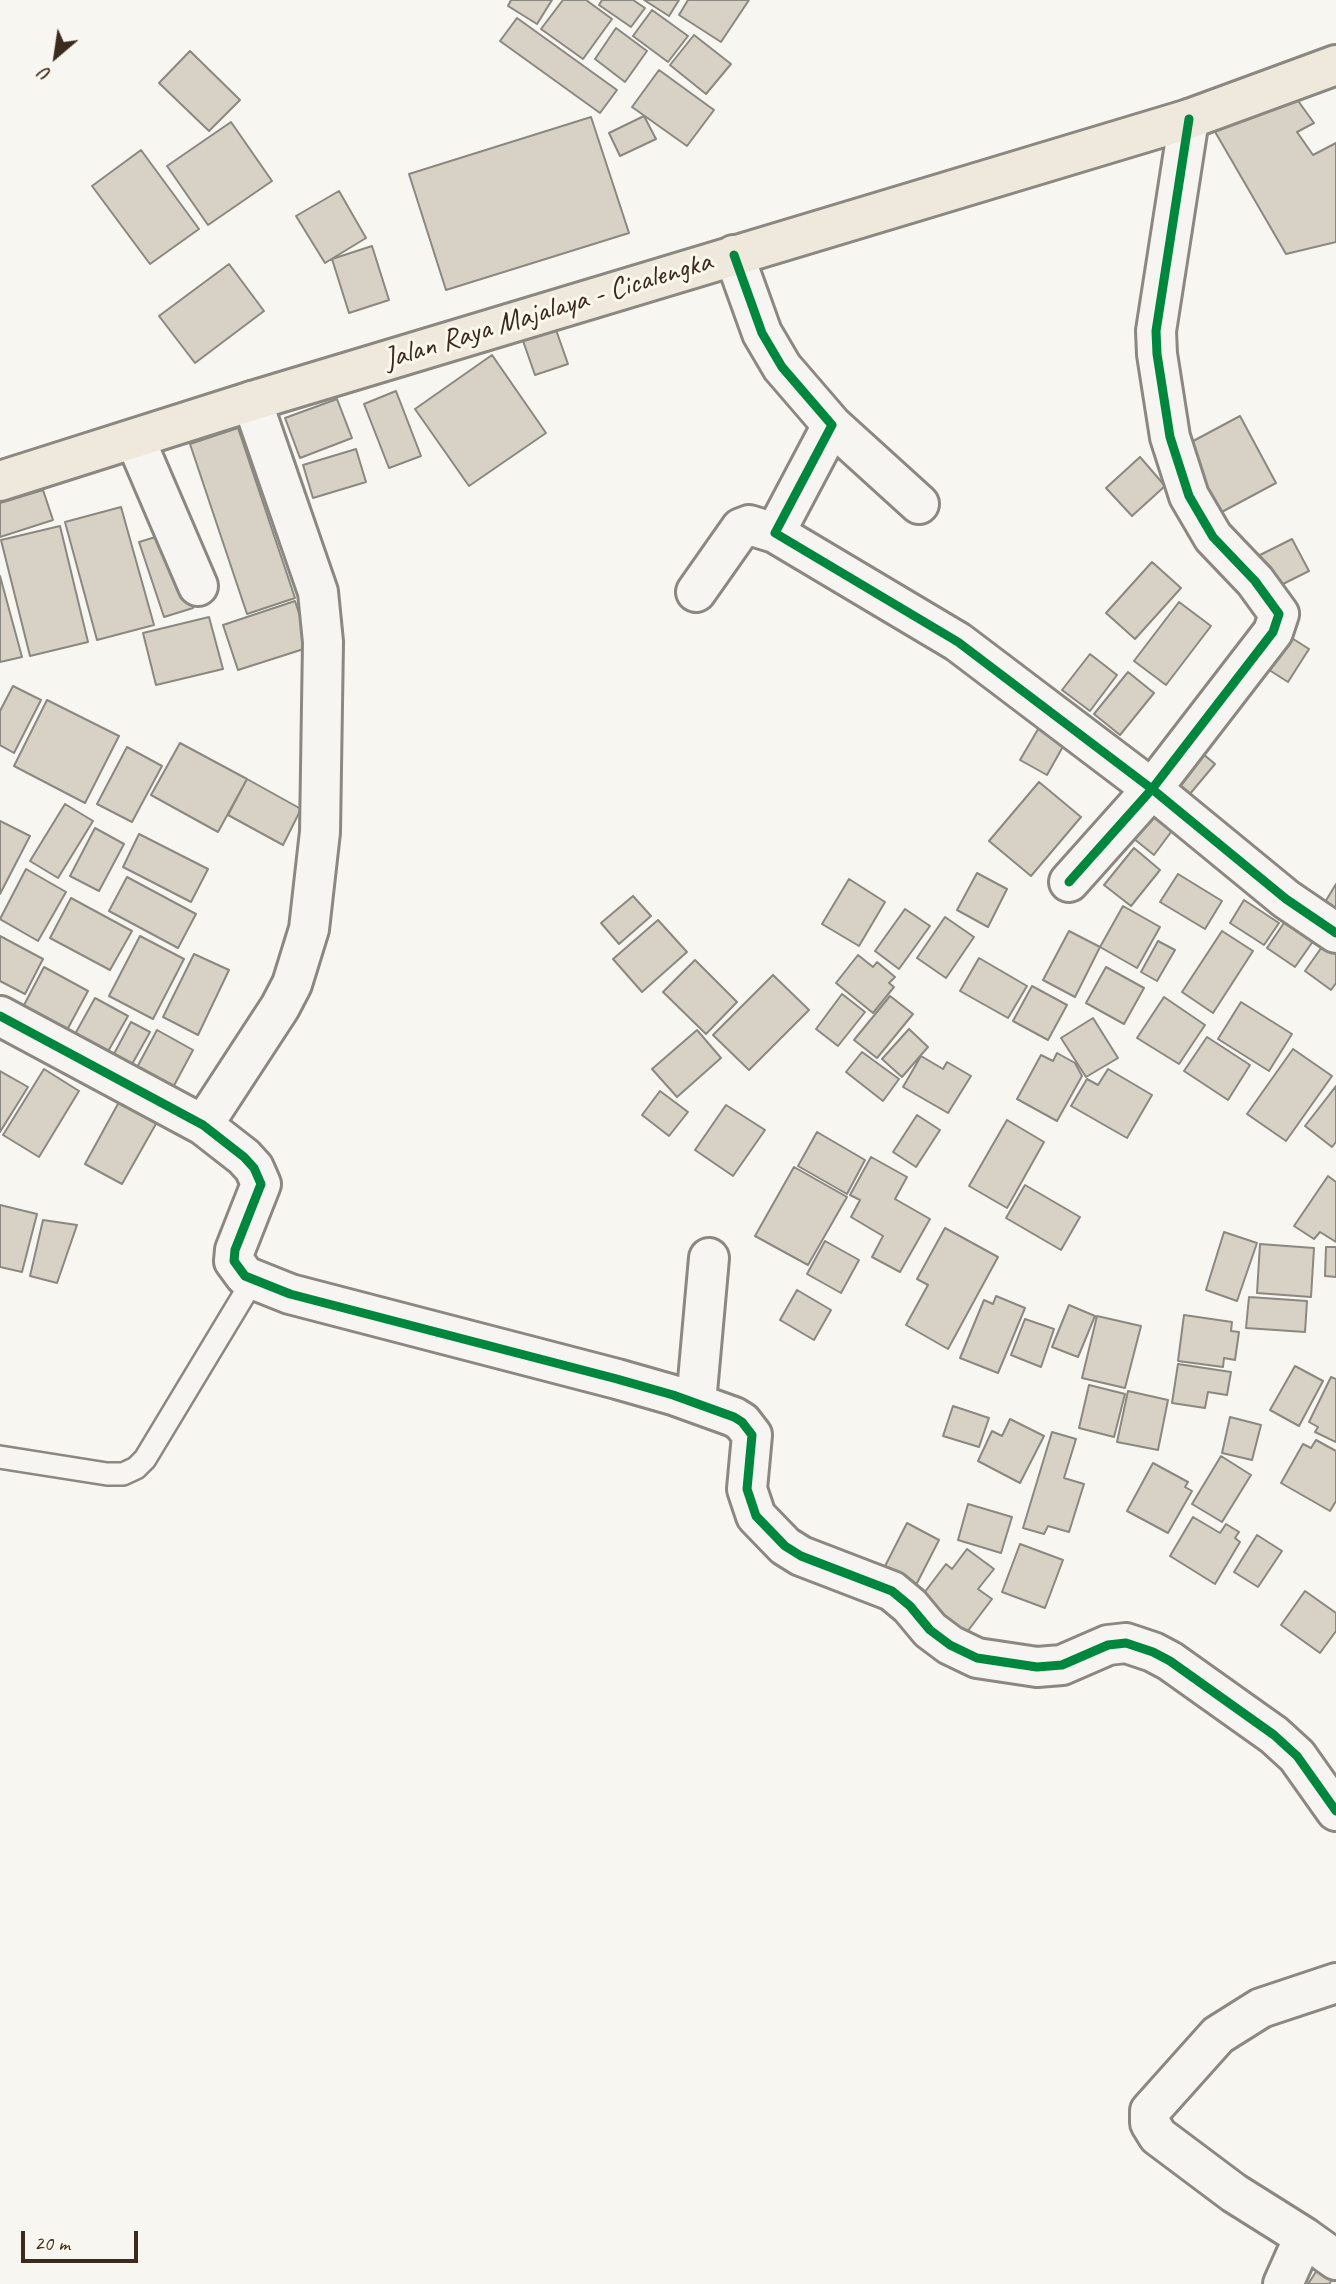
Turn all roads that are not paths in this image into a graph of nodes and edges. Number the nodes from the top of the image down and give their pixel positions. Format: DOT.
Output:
graph roads {
  1 [pos="1336,65"];
  2 [pos="1189,119"];
  3 [pos="734,256"];
  4 [pos="252,401"];
  5 [pos="832,425"];
  6 [pos="135,439"];
  7 [pos="0,481"];
  8 [pos="919,504"];
  9 [pos="775,533"];
  10 [pos="198,586"];
  11 [pos="696,592"];
  12 [pos="1152,789"];
  13 [pos="1069,882"];
  14 [pos="1336,933"];
  15 [pos="0,1016"];
  16 [pos="203,1125"];
  17 [pos="709,1258"];
  18 [pos="253,1280"];
  19 [pos="696,1403"];
  20 [pos="0,1457"];
  21 [pos="1336,1811"];
  22 [pos="1336,1983"];
  23 [pos="1304,2237"];
  24 [pos="1336,2260"];
  25 [pos="1283,2284"];
  1 -- 2 [label="main road, Jalan Raya Majalaya - Cicalengka"];
  2 -- 3 [label="main road, Jalan Raya Majalaya - Cicalengka"];
  2 -- 12 [label="street"];
  3 -- 4 [label="main road, Jalan Raya Majalaya - Cicalengka"];
  3 -- 5 [label="street"];
  4 -- 6 [label="main road, Jalan Raya Majalaya - Cicalengka"];
  4 -- 16 [label="street"];
  5 -- 8 [label="street"];
  5 -- 9 [label="street"];
  6 -- 7 [label="main road, Jalan Raya Majalaya - Cicalengka"];
  6 -- 10 [label="street"];
  9 -- 11 [label="street"];
  9 -- 12 [label="street"];
  12 -- 13 [label="street"];
  12 -- 14 [label="street"];
  15 -- 16 [label="street"];
  16 -- 18 [label="street"];
  17 -- 19 [label="street"];
  18 -- 19 [label="street"];
  18 -- 20 [label="lane"];
  19 -- 21 [label="street"];
  22 -- 23 [label="street"];
  23 -- 24 [label="street"];
  23 -- 25 [label="street"];
}
